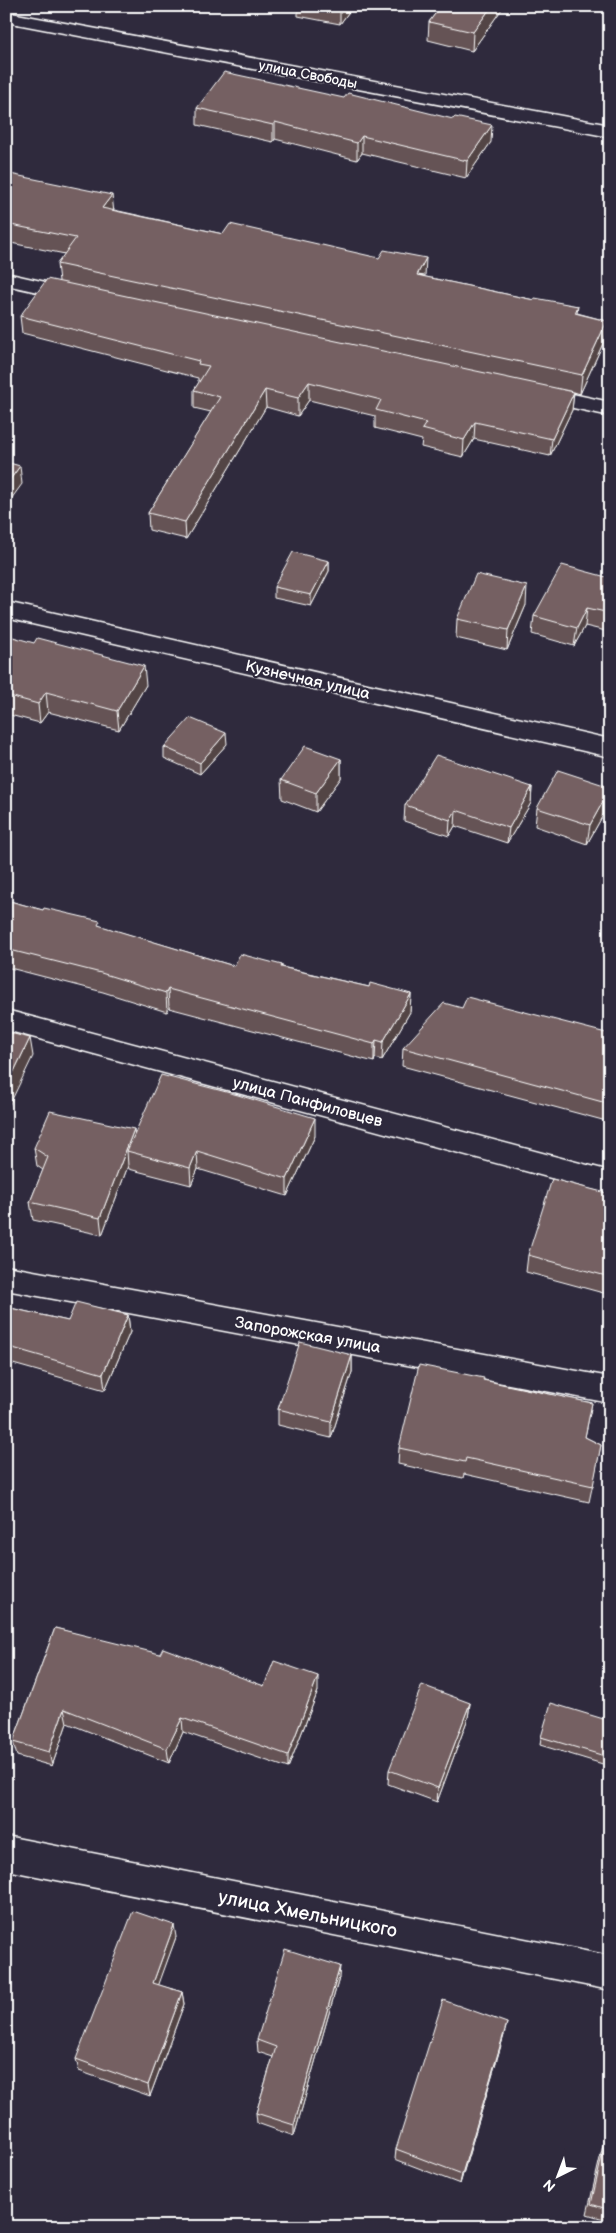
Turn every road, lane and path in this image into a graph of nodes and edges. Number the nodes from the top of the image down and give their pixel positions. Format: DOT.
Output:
graph roads {
  1 [pos="6,17"];
  2 [pos="610,131"];
  3 [pos="6,279"];
  4 [pos="94,298"];
  5 [pos="512,388"];
  6 [pos="610,409"];
  7 [pos="6,610"];
  8 [pos="610,748"];
  9 [pos="6,1020"];
  10 [pos="610,1183"];
  11 [pos="6,1278"];
  12 [pos="610,1390"];
  13 [pos="6,1853"];
  14 [pos="610,1973"];
  1 -- 2 [label="street, улица Свободы"];
  3 -- 4 [label="street"];
  5 -- 6 [label="street"];
  7 -- 8 [label="street, Кузнечная улица"];
  9 -- 10 [label="street, улица Панфиловцев"];
  11 -- 12 [label="street, Запорожская улица"];
  13 -- 14 [label="street, улица Хмельницкого"];
}
